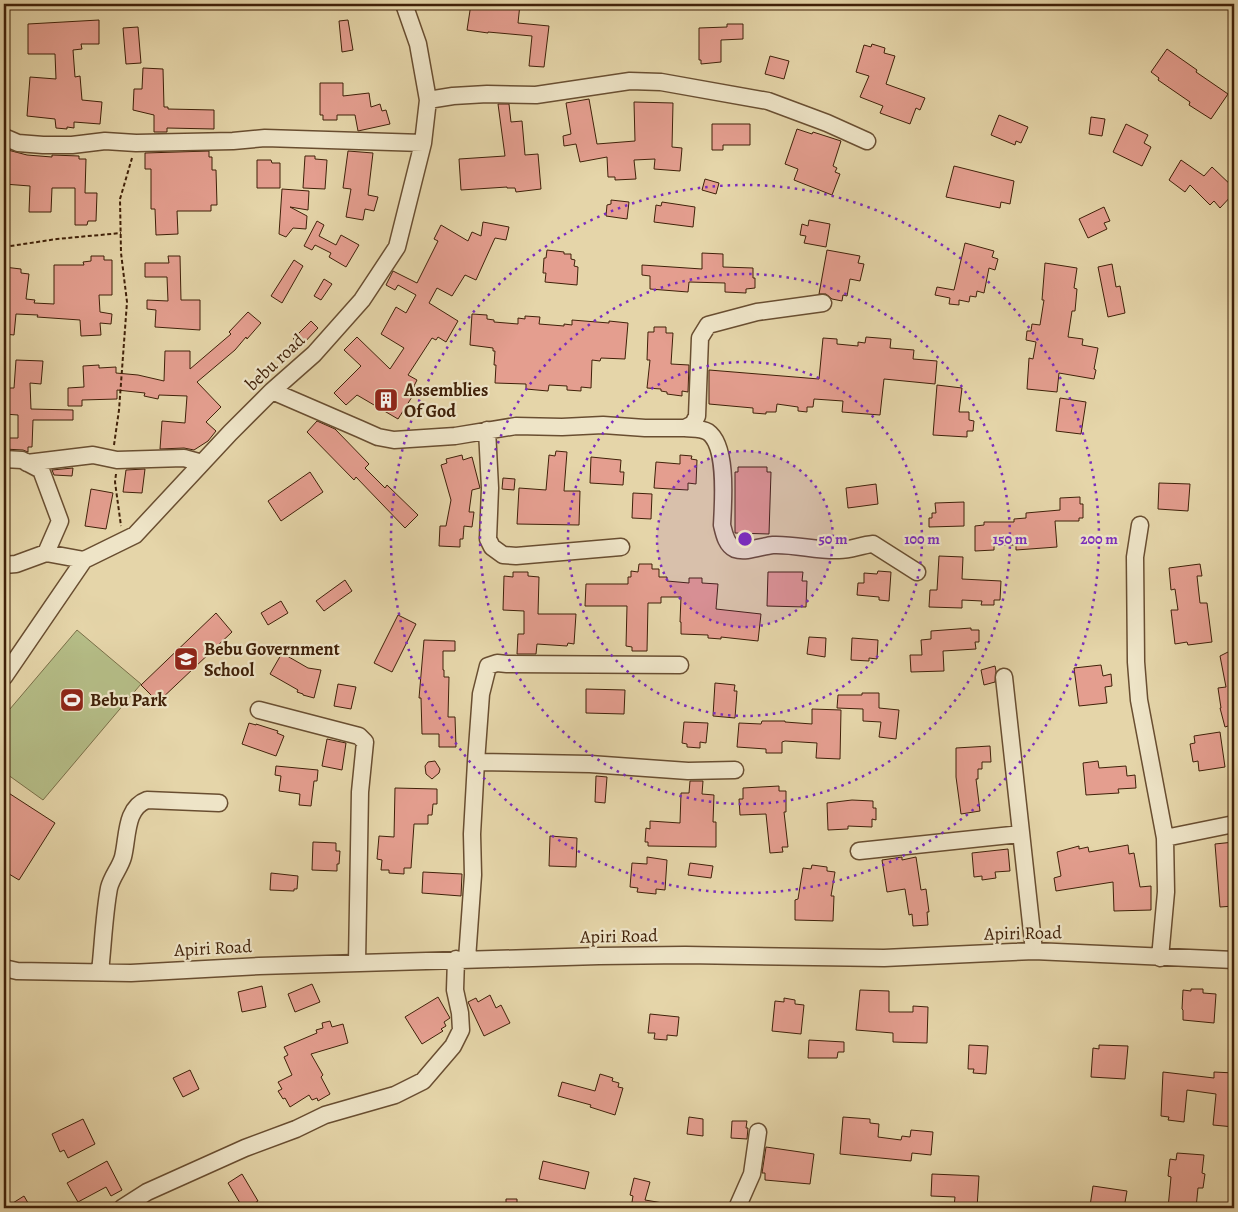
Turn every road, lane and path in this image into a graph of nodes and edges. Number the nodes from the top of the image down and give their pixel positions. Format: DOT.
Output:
graph roads {
  1 [pos="404,4"];
  2 [pos="428,100"];
  3 [pos="4,137"];
  4 [pos="867,141"];
  5 [pos="136,143"];
  6 [pos="424,143"];
  7 [pos="121,233"];
  8 [pos="4,247"];
  9 [pos="823,303"];
  10 [pos="272,391"];
  11 [pos="685,428"];
  12 [pos="487,430"];
  13 [pos="4,459"];
  14 [pos="117,460"];
  15 [pos="27,463"];
  16 [pos="202,463"];
  17 [pos="1140,525"];
  18 [pos="121,531"];
  19 [pos="621,548"];
  20 [pos="46,553"];
  21 [pos="84,560"];
  22 [pos="4,565"];
  23 [pos="917,572"];
  24 [pos="680,665"];
  25 [pos="4,677"];
  26 [pos="1004,677"];
  27 [pos="259,710"];
  28 [pos="476,762"];
  29 [pos="735,770"];
  30 [pos="219,803"];
  31 [pos="1234,824"];
  32 [pos="1021,834"];
  33 [pos="1165,838"];
  34 [pos="859,852"];
  35 [pos="1034,951"];
  36 [pos="1160,958"];
  37 [pos="462,959"];
  38 [pos="1234,960"];
  39 [pos="357,962"];
  40 [pos="4,968"];
  41 [pos="100,972"];
  42 [pos="758,1132"];
  43 [pos="122,1208"];
  44 [pos="737,1208"];
  1 -- 2 [label="street, bebu road"];
  2 -- 4 [label="street"];
  2 -- 6 [label="street, bebu road"];
  3 -- 5 [label="street"];
  5 -- 6 [label="street"];
  5 -- 14 [label="path"];
  6 -- 10 [label="street, bebu road"];
  7 -- 8 [label="path"];
  9 -- 11 [label="street"];
  10 -- 12 [label="street"];
  10 -- 16 [label="street, bebu road"];
  11 -- 12 [label="street"];
  11 -- 23 [label="street"];
  12 -- 19 [label="street"];
  13 -- 15 [label="street"];
  14 -- 15 [label="street"];
  14 -- 16 [label="street"];
  14 -- 18 [label="path"];
  15 -- 20 [label="street"];
  16 -- 21 [label="street, bebu road"];
  17 -- 33 [label="street"];
  20 -- 21 [label="street"];
  20 -- 22 [label="street"];
  21 -- 25 [label="street, bebu road"];
  24 -- 28 [label="street"];
  26 -- 32 [label="street"];
  27 -- 39 [label="street"];
  28 -- 29 [label="street"];
  28 -- 37 [label="street"];
  30 -- 41 [label="street"];
  31 -- 33 [label="street"];
  32 -- 34 [label="street"];
  32 -- 35 [label="street"];
  33 -- 36 [label="street"];
  35 -- 36 [label="street, Apiri Road"];
  35 -- 37 [label="street, Apiri Road"];
  36 -- 38 [label="street, Apiri Road"];
  37 -- 39 [label="street, Apiri Road"];
  37 -- 43 [label="street"];
  39 -- 41 [label="street, Apiri Road"];
  40 -- 41 [label="street, Apiri Road"];
  42 -- 44 [label="street"];
}
